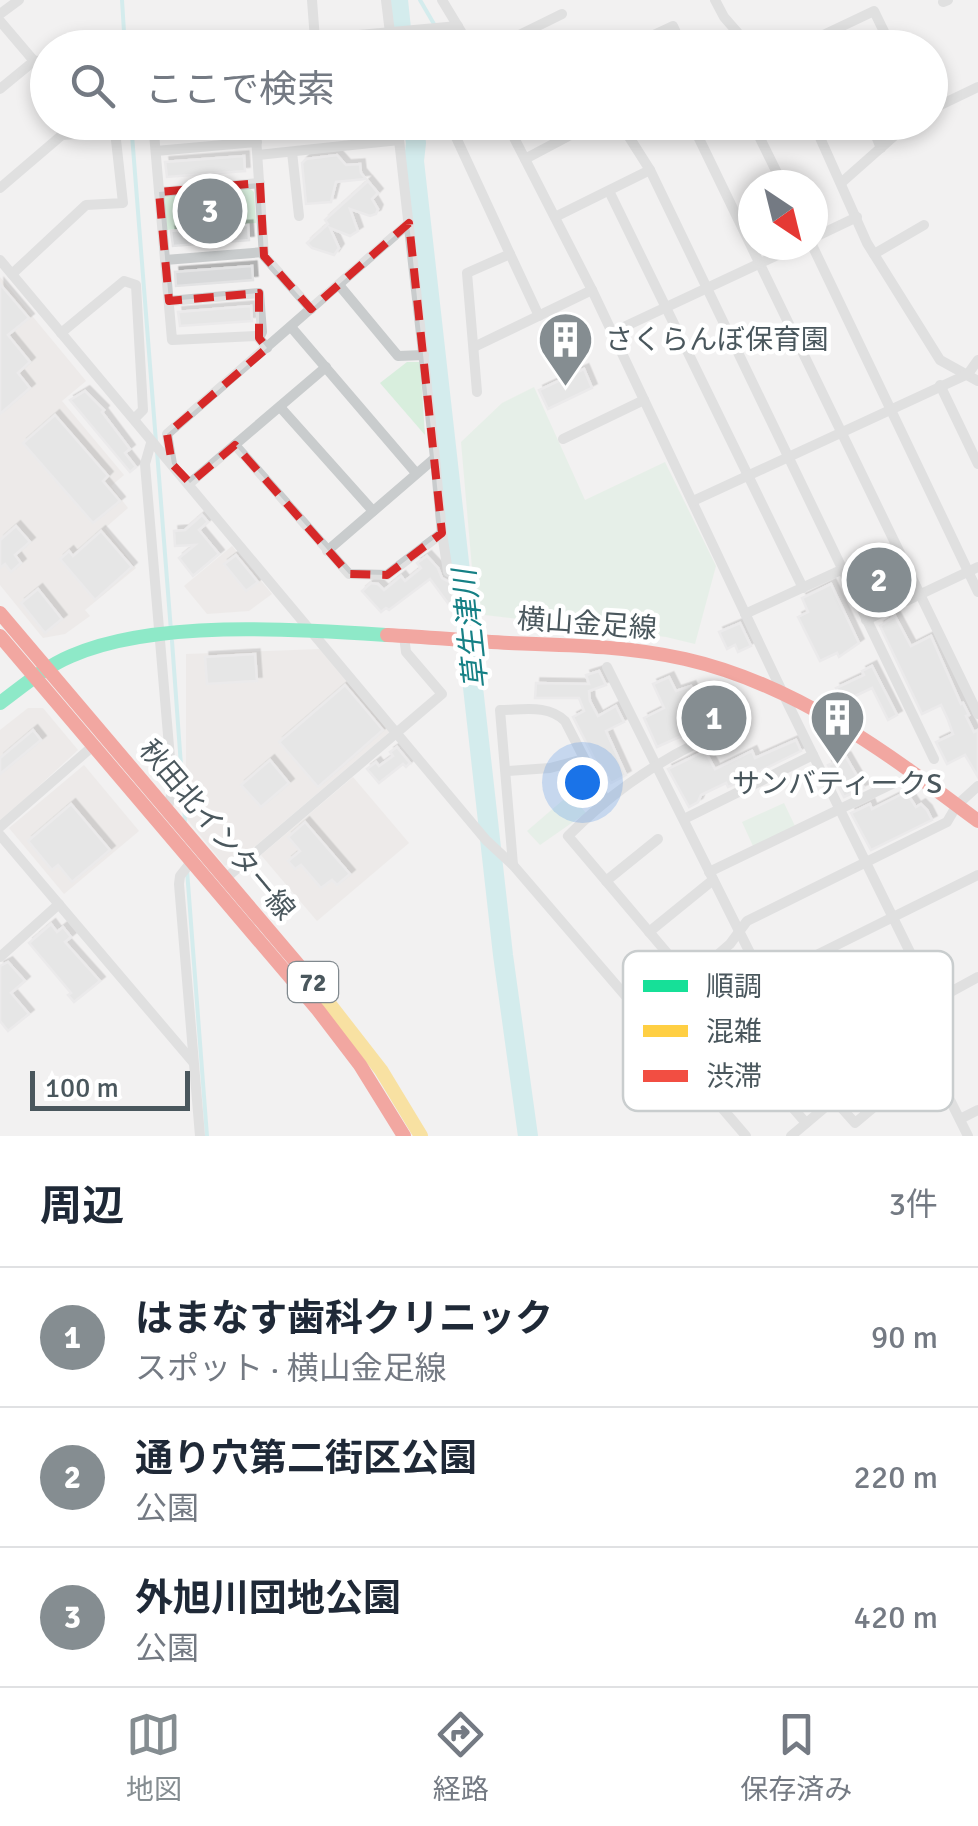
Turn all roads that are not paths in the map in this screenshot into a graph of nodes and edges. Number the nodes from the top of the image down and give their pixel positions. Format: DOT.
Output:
graph roads {
  1 [pos="20,0"];
  2 [pos="312,0"];
  3 [pos="386,0"];
  4 [pos="716,0"];
  5 [pos="447,2"];
  6 [pos="562,14"];
  7 [pos="0,18"];
  8 [pos="458,26"];
  9 [pos="314,30"];
  10 [pos="390,30"];
  11 [pos="424,30"];
  12 [pos="460,30"];
  13 [pos="530,30"];
  14 [pos="736,30"];
  15 [pos="832,30"];
  16 [pos="883,30"];
  17 [pos="30,56"];
  18 [pos="30,64"];
  19 [pos="978,87"];
  20 [pos="0,89"];
  21 [pos="948,101"];
  22 [pos="56,140"];
  23 [pos="116,140"];
  24 [pos="155,140"];
  25 [pos="399,140"];
  26 [pos="457,140"];
  27 [pos="516,140"];
  28 [pos="560,140"];
  29 [pos="631,140"];
  30 [pos="700,140"];
  31 [pos="761,140"];
  32 [pos="821,140"];
  33 [pos="878,140"];
  34 [pos="890,140"];
  35 [pos="257,142"];
  36 [pos="881,148"];
  37 [pos="156,151"];
  38 [pos="292,152"];
  39 [pos="258,155"];
  40 [pos="525,158"];
  41 [pos="650,170"];
  42 [pos="776,170"];
  43 [pos="260,183"];
  44 [pos="841,183"];
  45 [pos="0,188"];
  46 [pos="159,192"];
  47 [pos="609,192"];
  48 [pos="299,216"];
  49 [pos="555,217"];
  50 [pos="857,217"];
  51 [pos="410,222"];
  52 [pos="924,225"];
  53 [pos="828,233"];
  54 [pos="264,252"];
  55 [pos="510,254"];
  56 [pos="874,254"];
  57 [pos="0,260"];
  58 [pos="165,260"];
  59 [pos="766,260"];
  60 [pos="821,260"];
  61 [pos="759,263"];
  62 [pos="12,274"];
  63 [pos="339,284"];
  64 [pos="707,287"];
  65 [pos="592,290"];
  66 [pos="168,301"];
  67 [pos="667,306"];
  68 [pos="311,309"];
  69 [pos="538,316"];
  70 [pos="291,326"];
  71 [pos="62,333"];
  72 [pos="611,333"];
  73 [pos="263,343"];
  74 [pos="474,346"];
  75 [pos="424,355"];
  76 [pos="978,360"];
  77 [pos="326,368"];
  78 [pos="973,377"];
  79 [pos="940,385"];
  80 [pos="476,392"];
  81 [pos="644,400"];
  82 [pos="280,407"];
  83 [pos="889,407"];
  84 [pos="134,420"];
  85 [pos="840,431"];
  86 [pos="563,438"];
  87 [pos="151,444"];
  88 [pos="236,445"];
  89 [pos="788,454"];
  90 [pos="435,458"];
  91 [pos="167,460"];
  92 [pos="978,464"];
  93 [pos="416,473"];
  94 [pos="748,474"];
  95 [pos="190,483"];
  96 [pos="693,501"];
  97 [pos="372,511"];
  98 [pos="442,533"];
  99 [pos="327,551"];
  100 [pos="973,569"];
  101 [pos="841,570"];
  102 [pos="448,572"];
  103 [pos="803,588"];
  104 [pos="978,592"];
  105 [pos="920,594"];
  106 [pos="0,613"];
  107 [pos="745,614"];
  108 [pos="866,620"];
  109 [pos="310,631"];
  110 [pos="168,634"];
  111 [pos="0,636"];
  112 [pos="404,636"];
  113 [pos="608,666"];
  114 [pos="42,673"];
  115 [pos="782,692"];
  116 [pos="0,706"];
  117 [pos="978,714"];
  118 [pos="398,732"];
  119 [pos="698,742"];
  120 [pos="93,746"];
  121 [pos="813,755"];
  122 [pos="584,758"];
  123 [pos="934,759"];
  124 [pos="655,764"];
  125 [pos="507,771"];
  126 [pos="894,784"];
  127 [pos="978,786"];
  128 [pos="605,799"];
  129 [pos="957,805"];
  130 [pos="840,809"];
  131 [pos="167,810"];
  132 [pos="684,819"];
  133 [pos="978,820"];
  134 [pos="0,826"];
  135 [pos="0,835"];
  136 [pos="658,840"];
  137 [pos="188,857"];
  138 [pos="866,862"];
  139 [pos="513,865"];
  140 [pos="978,875"];
  141 [pos="711,876"];
  142 [pos="226,878"];
  143 [pos="606,881"];
  144 [pos="60,904"];
  145 [pos="894,916"];
  146 [pos="739,930"];
  147 [pos="649,932"];
  148 [pos="665,951"];
  149 [pos="722,951"];
  150 [pos="749,951"];
  151 [pos="824,951"];
  152 [pos="909,951"];
  153 [pos="0,957"];
  154 [pos="978,978"];
  155 [pos="953,989"];
  156 [pos="623,992"];
  157 [pos="193,1062"];
  158 [pos="953,1104"];
  159 [pos="978,1110"];
  160 [pos="725,1111"];
  161 [pos="796,1111"];
  162 [pos="820,1111"];
  163 [pos="844,1111"];
  164 [pos="868,1111"];
  165 [pos="960,1119"];
  166 [pos="806,1123"];
  167 [pos="200,1136"];
  168 [pos="404,1136"];
  169 [pos="420,1136"];
  170 [pos="746,1136"];
  171 [pos="791,1136"];
  172 [pos="968,1136"];
  1 -- 7 [label="street"];
  2 -- 9 [label="street"];
  3 -- 10 [label="street"];
  4 -- 14 [label="street"];
  5 -- 8 [label="street"];
  6 -- 13 [label="street"];
  7 -- 17 [label="street"];
  8 -- 11 [label="street"];
  8 -- 12 [label="street"];
  15 -- 16 [label="street"];
  18 -- 20 [label="street"];
  19 -- 21 [label="street"];
  22 -- 45 [label="street"];
  23 -- 62 [label="street"];
  24 -- 37 [label="street"];
  25 -- 38 [label="street"];
  25 -- 51 [label="street"];
  26 -- 55 [label="street"];
  27 -- 40 [label="street"];
  28 -- 40 [label="street"];
  29 -- 41 [label="street"];
  30 -- 61 [label="street"];
  31 -- 42 [label="street"];
  32 -- 44 [label="street"];
  33 -- 36 [label="street"];
  34 -- 36 [label="street"];
  35 -- 37 [label="street"];
  35 -- 39 [label="street"];
  36 -- 44 [label="street"];
  37 -- 46 [label="street"];
  38 -- 39 [label="street"];
  38 -- 48 [label="street"];
  39 -- 43 [label="street"];
  40 -- 49 [label="street"];
  41 -- 47 [label="street"];
  41 -- 64 [label="street"];
  43 -- 46 [label="street"];
  43 -- 54 [label="street"];
  44 -- 50 [label="street"];
  46 -- 58 [label="street"];
  47 -- 49 [label="street"];
  47 -- 67 [label="street"];
  49 -- 65 [label="street"];
  50 -- 53 [label="street"];
  50 -- 56 [label="street"];
  51 -- 63 [label="street"];
  51 -- 75 [label="street"];
  52 -- 56 [label="street"];
  54 -- 58 [label="street"];
  54 -- 68 [label="street"];
  55 -- 69 [label="street"];
  55 -- 74 [label="street"];
  56 -- 78 [label="street"];
  57 -- 62 [label="street"];
  58 -- 66 [label="street"];
  59 -- 61 [label="street"];
  60 -- 83 [label="street"];
  61 -- 64 [label="street"];
  61 -- 85 [label="street"];
  62 -- 71 [label="street"];
  63 -- 68 [label="street"];
  63 -- 75 [label="street"];
  64 -- 67 [label="street"];
  64 -- 89 [label="street"];
  65 -- 69 [label="street"];
  65 -- 72 [label="street"];
  66 -- 73 [label="street"];
  66 -- 73 [label="street"];
  67 -- 72 [label="street"];
  67 -- 94 [label="street"];
  68 -- 70 [label="street"];
  69 -- 74 [label="street"];
  70 -- 73 [label="street"];
  70 -- 77 [label="street"];
  71 -- 84 [label="street"];
  71 -- 84 [label="street"];
  72 -- 81 [label="street"];
  73 -- 91 [label="street"];
  74 -- 80 [label="street"];
  75 -- 90 [label="street"];
  76 -- 78 [label="street"];
  77 -- 82 [label="street"];
  77 -- 93 [label="street"];
  78 -- 79 [label="street"];
  79 -- 83 [label="street"];
  79 -- 92 [label="street"];
  81 -- 86 [label="street"];
  81 -- 96 [label="street"];
  82 -- 88 [label="street"];
  82 -- 97 [label="street"];
  83 -- 85 [label="street"];
  83 -- 100 [label="street"];
  84 -- 87 [label="street"];
  85 -- 89 [label="street"];
  85 -- 105 [label="street"];
  87 -- 91 [label="street"];
  87 -- 110 [label="street"];
  88 -- 95 [label="street"];
  88 -- 99 [label="street"];
  89 -- 94 [label="street"];
  89 -- 101 [label="street"];
  90 -- 93 [label="street"];
  90 -- 98 [label="street"];
  91 -- 95 [label="street"];
  93 -- 97 [label="street"];
  94 -- 96 [label="street"];
  94 -- 103 [label="street"];
  95 -- 109 [label="street"];
  96 -- 107 [label="street"];
  97 -- 99 [label="street"];
  98 -- 99 [label="street"];
  98 -- 102 [label="street"];
  100 -- 104 [label="street"];
  100 -- 105 [label="street"];
  101 -- 103 [label="street"];
  101 -- 108 [label="street"];
  103 -- 107 [label="street"];
  105 -- 108 [label="street"];
  105 -- 117 [label="street"];
  106 -- 114 [label="main road, 秋田北インター線 / 72"];
  107 -- 115 [label="street"];
  108 -- 123 [label="street"];
  109 -- 110 [label="main road, 横山金足線"];
  109 -- 112 [label="main road, 横山金足線"];
  109 -- 118 [label="street"];
  110 -- 114 [label="main road, 横山金足線"];
  110 -- 131 [label="street"];
  111 -- 114 [label="main road, 秋田北インター線 / 72"];
  112 -- 115 [label="main road, 横山金足線"];
  112 -- 118 [label="street"];
  113 -- 124 [label="street"];
  114 -- 116 [label="main road, 横山金足線"];
  114 -- 120 [label="main road, 秋田北インター線 / 72"];
  114 -- 131 [label="main road, 秋田北インター線 / 72"];
  115 -- 121 [label="street"];
  115 -- 129 [label="main road, 横山金足線"];
  118 -- 139 [label="street"];
  118 -- 142 [label="street"];
  119 -- 124 [label="street"];
  120 -- 134 [label="street"];
  120 -- 137 [label="main road, 秋田北インター線 / 72"];
  121 -- 130 [label="street"];
  121 -- 132 [label="street"];
  122 -- 125 [label="street"];
  122 -- 125 [label="street"];
  122 -- 128 [label="street"];
  124 -- 128 [label="street"];
  124 -- 132 [label="street"];
  125 -- 139 [label="street"];
  126 -- 130 [label="street"];
  127 -- 129 [label="street"];
  128 -- 143 [label="street"];
  129 -- 133 [label="main road, 横山金足線"];
  129 -- 138 [label="street"];
  130 -- 138 [label="street"];
  130 -- 141 [label="street"];
  131 -- 137 [label="main road, 秋田北インター線 / 72"];
  132 -- 141 [label="street"];
  135 -- 144 [label="street"];
  136 -- 143 [label="street"];
  137 -- 142 [label="main road, 秋田北インター線 / 72"];
  137 -- 157 [label="street"];
  137 -- 168 [label="main road, 秋田北インター線 / 72"];
  138 -- 145 [label="street"];
  138 -- 146 [label="street"];
  139 -- 156 [label="street"];
  140 -- 145 [label="street"];
  141 -- 146 [label="street"];
  141 -- 147 [label="street"];
  142 -- 169 [label="main road, 秋田北インター線 / 72"];
  143 -- 147 [label="street"];
  144 -- 153 [label="street"];
  144 -- 157 [label="street"];
  145 -- 151 [label="street"];
  145 -- 152 [label="street"];
  146 -- 149 [label="street"];
  146 -- 150 [label="street"];
  147 -- 148 [label="street"];
  154 -- 155 [label="street"];
  157 -- 167 [label="street"];
  158 -- 165 [label="street"];
  159 -- 165 [label="street"];
  160 -- 170 [label="street"];
  161 -- 166 [label="street"];
  162 -- 166 [label="street"];
  163 -- 164 [label="street"];
  165 -- 172 [label="street"];
  166 -- 171 [label="street"];
}
